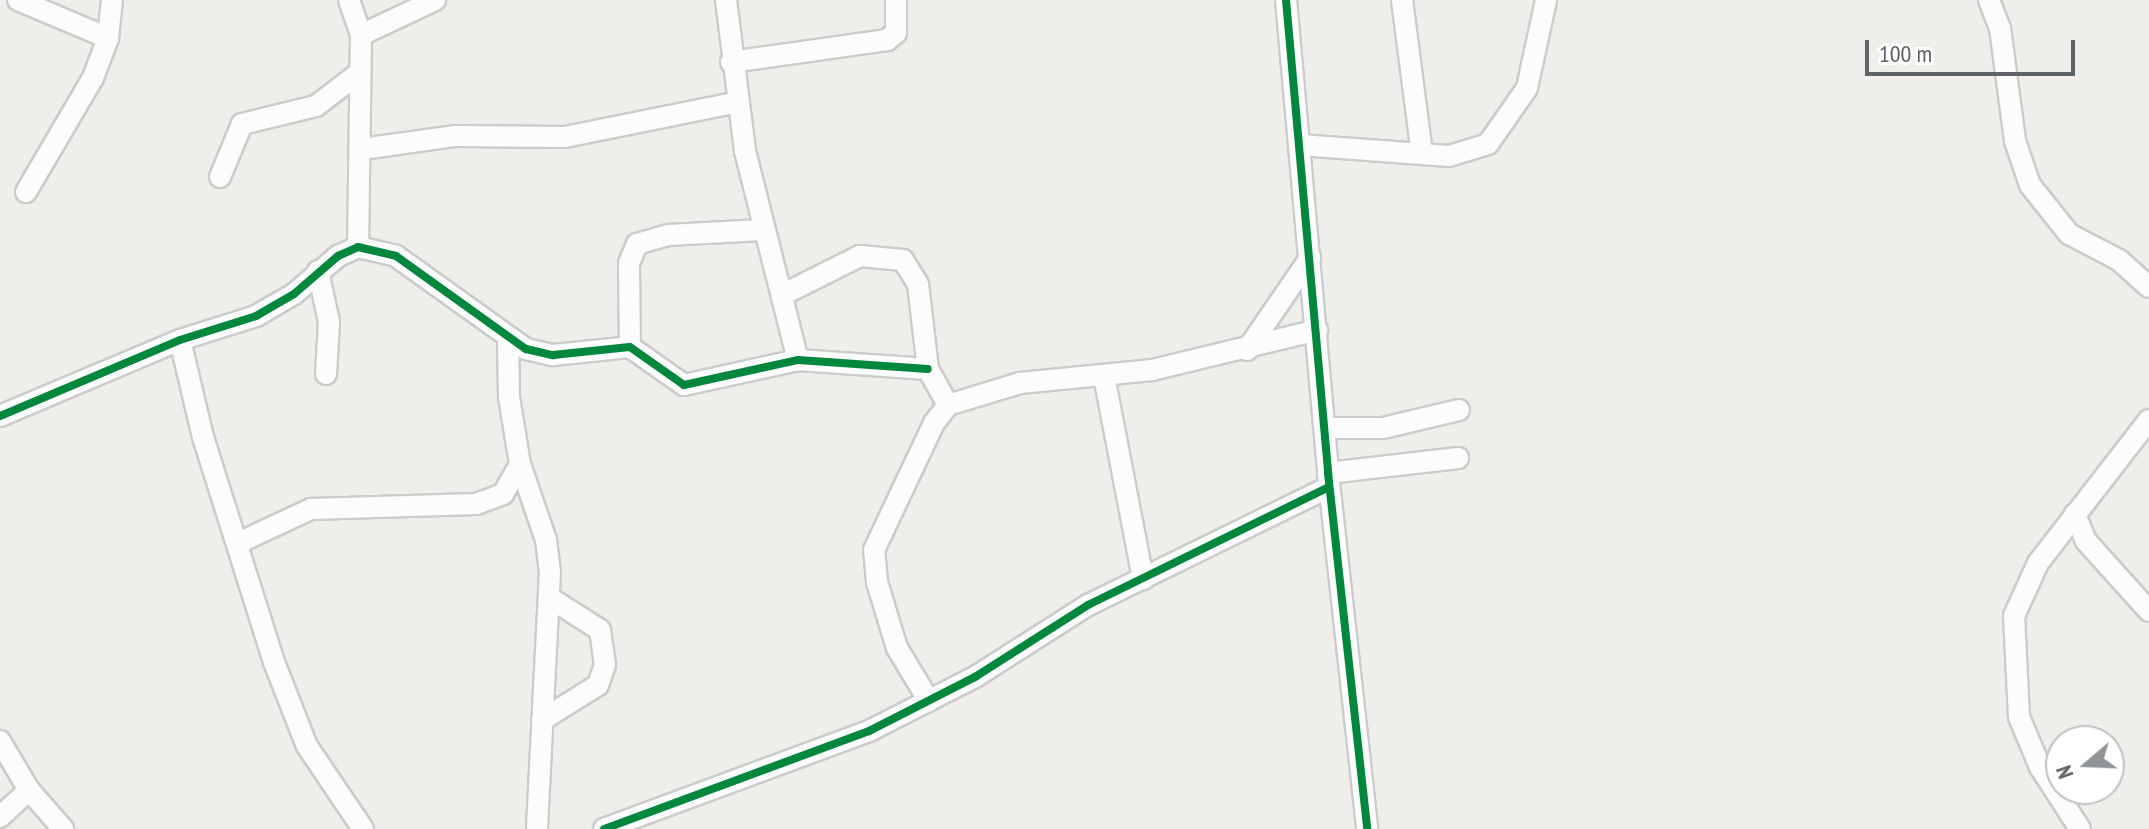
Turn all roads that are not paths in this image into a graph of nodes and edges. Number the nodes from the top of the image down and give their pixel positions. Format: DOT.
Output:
graph roads {
  1 [pos="18,0"];
  2 [pos="112,0"];
  3 [pos="349,0"];
  4 [pos="435,0"];
  5 [pos="726,0"];
  6 [pos="896,0"];
  7 [pos="1286,0"];
  8 [pos="1402,0"];
  9 [pos="1546,0"];
  10 [pos="1989,0"];
  11 [pos="361,35"];
  12 [pos="108,38"];
  13 [pos="731,62"];
  14 [pos="359,73"];
  15 [pos="738,102"];
  16 [pos="1300,145"];
  17 [pos="362,149"];
  18 [pos="1422,154"];
  19 [pos="220,177"];
  20 [pos="26,192"];
  21 [pos="762,230"];
  22 [pos="358,247"];
  23 [pos="1310,258"];
  24 [pos="318,271"];
  25 [pos="2149,287"];
  26 [pos="782,295"];
  27 [pos="1317,330"];
  28 [pos="508,338"];
  29 [pos="180,340"];
  30 [pos="630,347"];
  31 [pos="1247,350"];
  32 [pos="798,360"];
  33 [pos="928,369"];
  34 [pos="326,374"];
  35 [pos="1104,376"];
  36 [pos="948,405"];
  37 [pos="1459,410"];
  38 [pos="0,416"];
  39 [pos="2149,420"];
  40 [pos="1325,428"];
  41 [pos="1458,458"];
  42 [pos="520,464"];
  43 [pos="1328,480"];
  44 [pos="2075,514"];
  45 [pos="238,543"];
  46 [pos="1143,579"];
  47 [pos="550,598"];
  48 [pos="2149,611"];
  49 [pos="929,701"];
  50 [pos="542,720"];
  51 [pos="0,741"];
  52 [pos="29,790"];
  53 [pos="0,817"];
  54 [pos="63,829"];
  55 [pos="363,829"];
  56 [pos="537,829"];
  57 [pos="604,829"];
  58 [pos="1367,829"];
  59 [pos="2080,829"];
  1 -- 12 [label="street"];
  2 -- 12 [label="street"];
  3 -- 11 [label="street"];
  4 -- 11 [label="street"];
  5 -- 13 [label="street"];
  6 -- 13 [label="street"];
  7 -- 16 [label="street"];
  8 -- 18 [label="street"];
  9 -- 18 [label="street"];
  10 -- 25 [label="street"];
  11 -- 14 [label="street"];
  12 -- 20 [label="street"];
  13 -- 15 [label="street"];
  14 -- 17 [label="street"];
  14 -- 19 [label="street"];
  15 -- 17 [label="street"];
  15 -- 21 [label="street"];
  16 -- 18 [label="street"];
  16 -- 23 [label="street"];
  17 -- 22 [label="street"];
  21 -- 26 [label="street"];
  21 -- 30 [label="street"];
  22 -- 24 [label="street"];
  22 -- 28 [label="street"];
  23 -- 27 [label="street"];
  23 -- 31 [label="street"];
  24 -- 29 [label="street"];
  24 -- 34 [label="street"];
  26 -- 32 [label="street"];
  26 -- 33 [label="street"];
  27 -- 31 [label="street"];
  27 -- 40 [label="street"];
  28 -- 30 [label="street"];
  28 -- 42 [label="street"];
  29 -- 38 [label="street"];
  29 -- 45 [label="street"];
  30 -- 32 [label="street"];
  31 -- 35 [label="street"];
  32 -- 33 [label="street"];
  33 -- 36 [label="street"];
  35 -- 36 [label="street"];
  35 -- 46 [label="street"];
  36 -- 49 [label="street"];
  37 -- 40 [label="street"];
  39 -- 44 [label="street"];
  40 -- 43 [label="street"];
  41 -- 43 [label="street"];
  42 -- 45 [label="street"];
  42 -- 47 [label="street"];
  43 -- 46 [label="street"];
  43 -- 58 [label="street"];
  44 -- 48 [label="street"];
  44 -- 59 [label="street"];
  45 -- 55 [label="street"];
  46 -- 49 [label="street"];
  47 -- 50 [label="street"];
  47 -- 50 [label="street"];
  49 -- 57 [label="street"];
  50 -- 56 [label="street"];
  51 -- 52 [label="street"];
  52 -- 53 [label="street"];
  52 -- 54 [label="street"];
}
